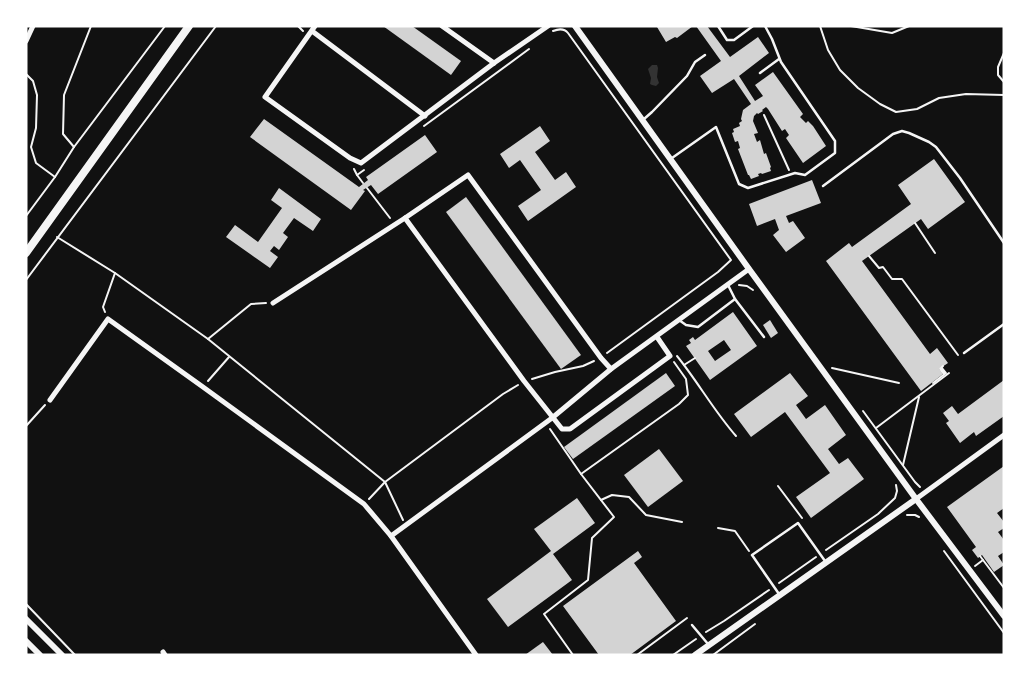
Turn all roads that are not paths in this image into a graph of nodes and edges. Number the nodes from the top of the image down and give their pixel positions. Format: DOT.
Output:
graph roads {
  1 [pos="33,26"];
  2 [pos="189,26"];
  3 [pos="442,26"];
  4 [pos="548,26"];
  5 [pos="575,26"];
  6 [pos="718,26"];
  7 [pos="754,26"];
  8 [pos="764,26"];
  9 [pos="314,28"];
  10 [pos="26,41"];
  11 [pos="705,54"];
  12 [pos="780,59"];
  13 [pos="494,63"];
  14 [pos="760,73"];
  15 [pos="424,116"];
  16 [pos="643,120"];
  17 [pos="671,159"];
  18 [pos="823,186"];
  19 [pos="405,218"];
  20 [pos="1004,243"];
  21 [pos="26,253"];
  22 [pos="749,269"];
  23 [pos="728,284"];
  24 [pos="735,299"];
  25 [pos="273,303"];
  26 [pos="679,320"];
  27 [pos="1004,324"];
  28 [pos="657,336"];
  29 [pos="764,337"];
  30 [pos="964,353"];
  31 [pos="611,369"];
  32 [pos="50,400"];
  33 [pos="552,418"];
  34 [pos="1004,436"];
  35 [pos="916,498"];
  36 [pos="391,536"];
  37 [pos="826,562"];
  38 [pos="780,595"];
  39 [pos="1004,616"];
  40 [pos="26,618"];
  41 [pos="692,625"];
  42 [pos="26,641"];
  43 [pos="709,645"];
  44 [pos="40,655"];
  45 [pos="62,655"];
  46 [pos="476,655"];
  47 [pos="695,655"];
  1 -- 10 [label="street"];
  2 -- 21 [label="main road"];
  3 -- 13 [label="street"];
  4 -- 13 [label="street"];
  5 -- 16 [label="street"];
  6 -- 7 [label="lane"];
  8 -- 12 [label="lane"];
  9 -- 15 [label="street"];
  9 -- 15 [label="street"];
  11 -- 16 [label="lane"];
  12 -- 14 [label="lane"];
  12 -- 17 [label="lane"];
  13 -- 15 [label="street"];
  16 -- 17 [label="street"];
  17 -- 22 [label="street"];
  18 -- 20 [label="lane"];
  19 -- 25 [label="street"];
  19 -- 31 [label="street"];
  19 -- 33 [label="street"];
  22 -- 23 [label="street"];
  22 -- 35 [label="street"];
  23 -- 24 [label="lane"];
  23 -- 26 [label="street"];
  24 -- 26 [label="lane"];
  24 -- 29 [label="lane"];
  26 -- 28 [label="street"];
  27 -- 30 [label="lane"];
  28 -- 31 [label="street"];
  28 -- 33 [label="street"];
  31 -- 33 [label="street"];
  32 -- 36 [label="street"];
  33 -- 36 [label="street"];
  34 -- 35 [label="street"];
  35 -- 37 [label="street"];
  35 -- 39 [label="street"];
  36 -- 46 [label="street"];
  37 -- 38 [label="street"];
  37 -- 38 [label="lane"];
  38 -- 43 [label="street"];
  40 -- 45 [label="street"];
  41 -- 43 [label="lane"];
  42 -- 44 [label="street"];
  43 -- 47 [label="street"];
}
